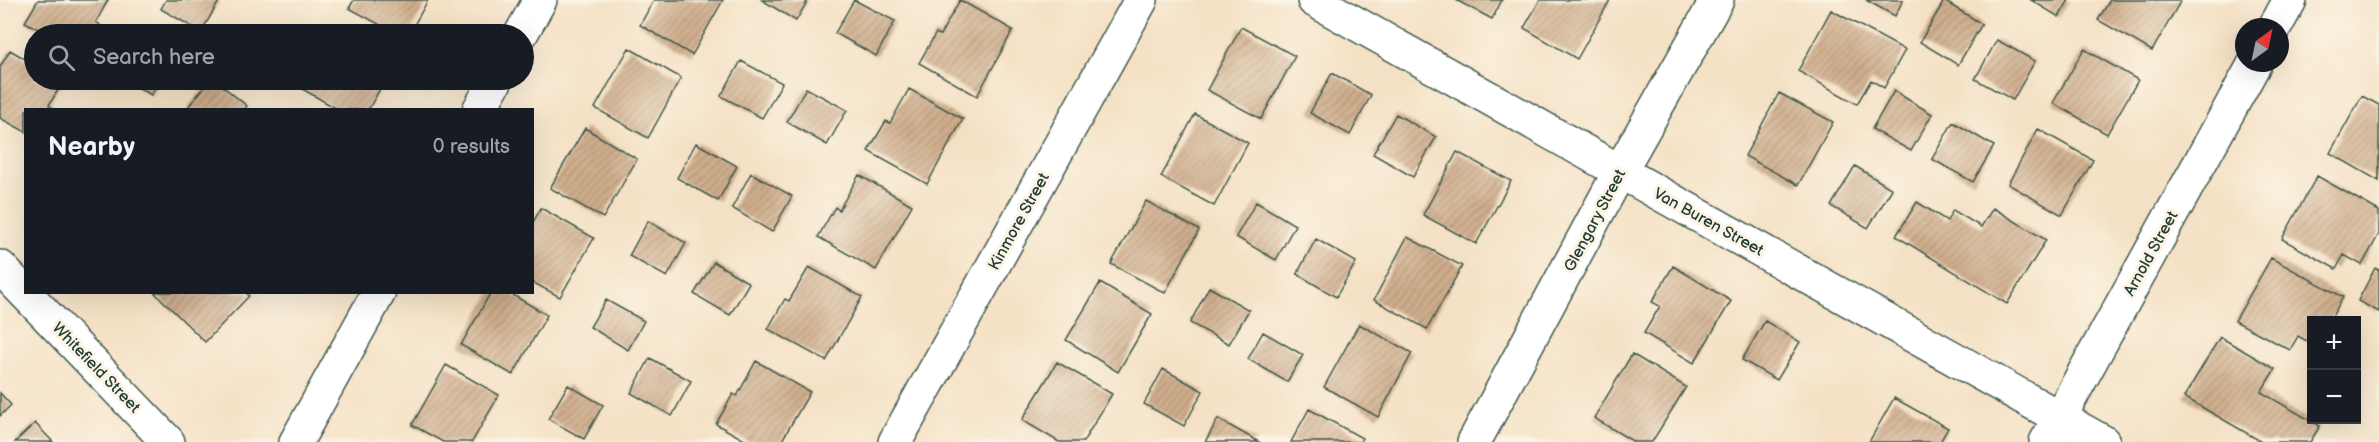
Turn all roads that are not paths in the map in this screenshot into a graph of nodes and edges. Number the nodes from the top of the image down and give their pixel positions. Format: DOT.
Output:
graph roads {
  1 [pos="540,0"];
  2 [pos="1141,0"];
  3 [pos="1314,0"];
  4 [pos="1717,0"];
  5 [pos="2290,0"];
  6 [pos="2280,18"];
  7 [pos="527,24"];
  8 [pos="2250,72"];
  9 [pos="490,90"];
  10 [pos="480,108"];
  11 [pos="1620,171"];
  12 [pos="0,267"];
  13 [pos="24,292"];
  14 [pos="26,294"];
  15 [pos="378,294"];
  16 [pos="2053,430"];
  17 [pos="168,442"];
  18 [pos="296,442"];
  19 [pos="895,442"];
  20 [pos="1474,442"];
  21 [pos="2103,442"];
  1 -- 7 [label="street"];
  2 -- 19 [label="street, Kinmore Street"];
  3 -- 11 [label="street, Van Buren Street"];
  4 -- 11 [label="street, Glengary Street"];
  5 -- 6 [label="street"];
  8 -- 16 [label="street, Arnold Street"];
  9 -- 10 [label="street"];
  11 -- 16 [label="street, Van Buren Street"];
  11 -- 20 [label="street, Glengary Street"];
  12 -- 13 [label="street, Whitefield Street"];
  14 -- 17 [label="street, Whitefield Street"];
  15 -- 18 [label="street"];
  16 -- 21 [label="street, Van Buren Street"];
}
